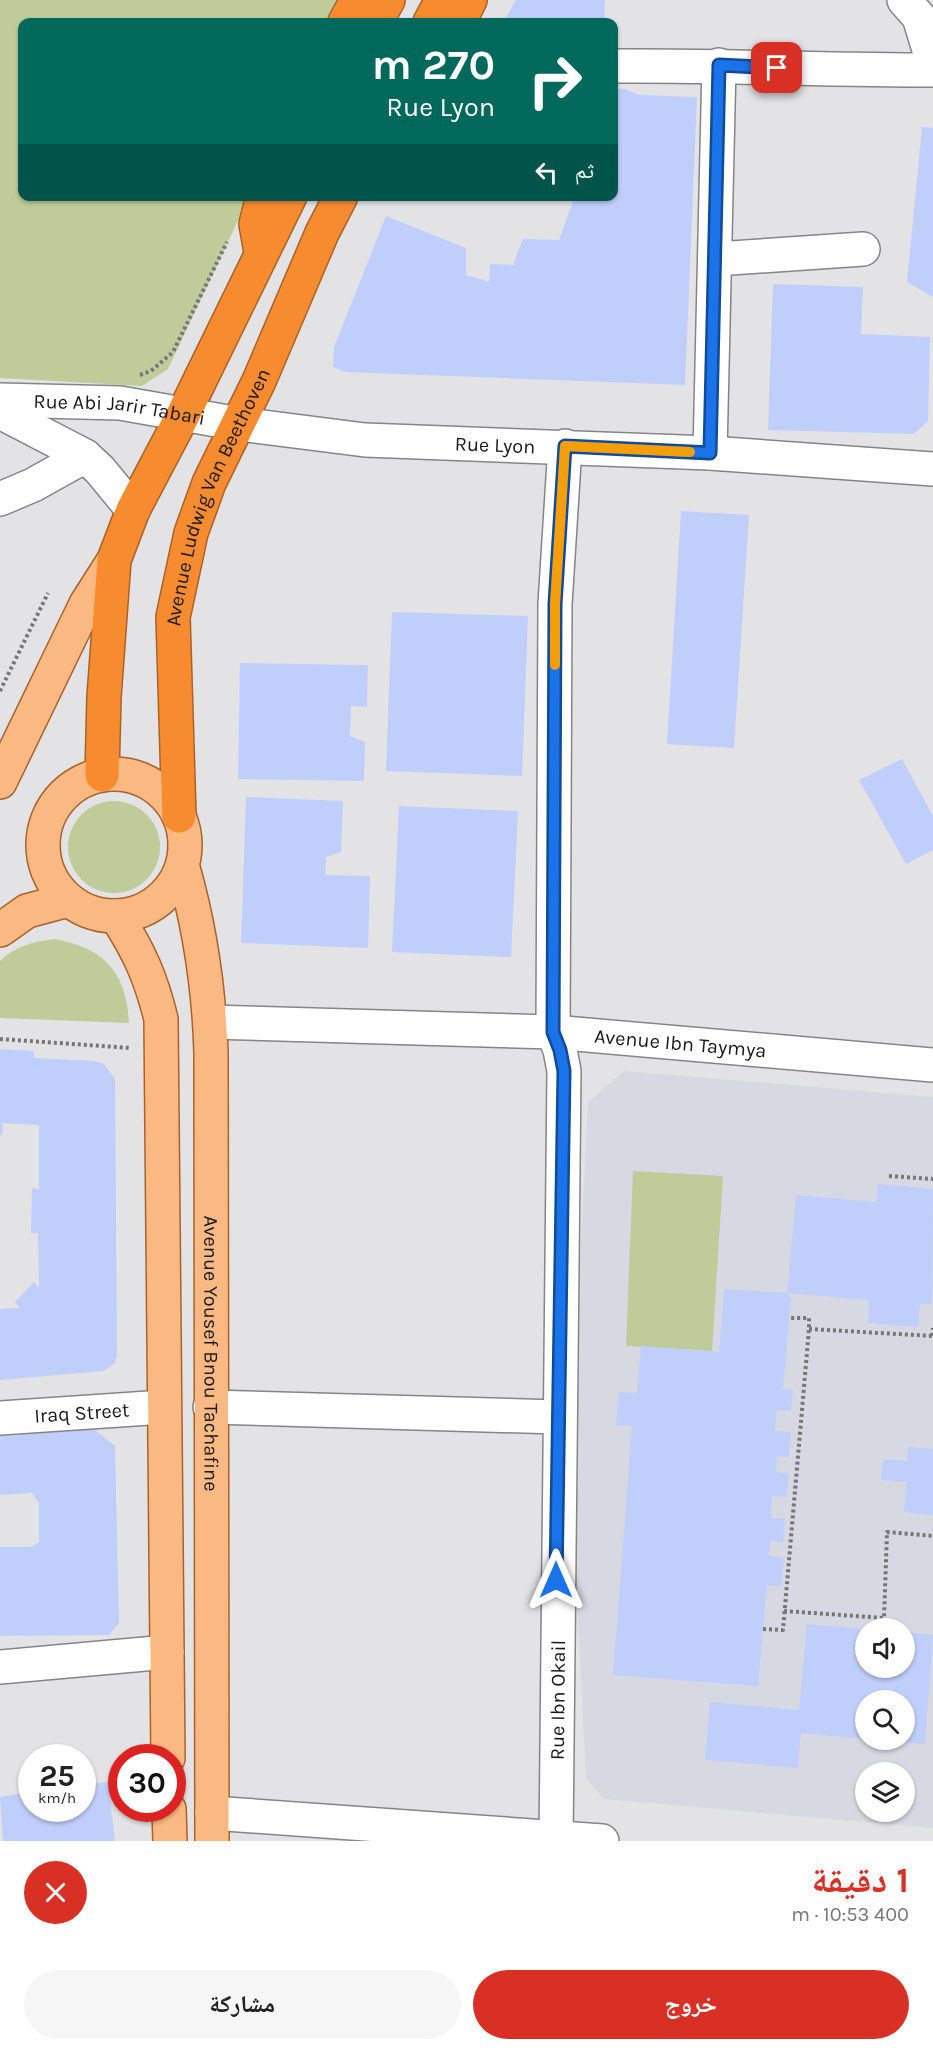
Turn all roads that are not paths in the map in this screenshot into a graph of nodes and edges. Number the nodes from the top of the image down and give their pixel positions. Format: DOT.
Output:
graph roads {
  1 [pos="357,0"];
  2 [pos="388,0"];
  3 [pos="442,0"];
  4 [pos="470,0"];
  5 [pos="904,0"];
  6 [pos="347,18"];
  7 [pos="378,18"];
  8 [pos="432,18"];
  9 [pos="461,18"];
  10 [pos="933,63"];
  11 [pos="719,65"];
  12 [pos="618,66"];
  13 [pos="933,69"];
  14 [pos="262,201"];
  15 [pos="287,201"];
  16 [pos="338,201"];
  17 [pos="354,201"];
  18 [pos="863,249"];
  19 [pos="261,252"];
  20 [pos="716,259"];
  21 [pos="308,270"];
  22 [pos="0,400"];
  23 [pos="0,412"];
  24 [pos="183,416"];
  25 [pos="238,424"];
  26 [pos="565,446"];
  27 [pos="710,453"];
  28 [pos="85,456"];
  29 [pos="933,469"];
  30 [pos="0,499"];
  31 [pos="133,510"];
  32 [pos="114,560"];
  33 [pos="102,775"];
  34 [pos="0,782"];
  35 [pos="179,816"];
  36 [pos="183,868"];
  37 [pos="68,900"];
  38 [pos="116,916"];
  39 [pos="0,930"];
  40 [pos="210,1022"];
  41 [pos="553,1032"];
  42 [pos="933,1065"];
  43 [pos="164,1407"];
  44 [pos="210,1407"];
  45 [pos="558,1417"];
  46 [pos="0,1418"];
  47 [pos="167,1652"];
  48 [pos="0,1667"];
  49 [pos="168,1744"];
  50 [pos="169,1822"];
  51 [pos="212,1827"];
  52 [pos="555,1839"];
  53 [pos="170,1841"];
  54 [pos="602,1841"];
  1 -- 6 [label="highway"];
  2 -- 7 [label="highway"];
  3 -- 8 [label="highway"];
  4 -- 9 [label="highway"];
  5 -- 10 [label="street"];
  11 -- 12 [label="street"];
  11 -- 13 [label="street"];
  11 -- 20 [label="street"];
  14 -- 19 [label="highway"];
  15 -- 19 [label="highway"];
  16 -- 21 [label="highway, Avenue Ludwig Van Beethoven"];
  17 -- 21 [label="highway"];
  18 -- 20 [label="street"];
  19 -- 24 [label="highway"];
  20 -- 27 [label="street"];
  21 -- 25 [label="highway, Avenue Ludwig Van Beethoven"];
  22 -- 24 [label="street, Rue Abi Jarir Tabari"];
  23 -- 28 [label="street, Rue Abi Jarir Tabari"];
  24 -- 25 [label="street, Rue Abi Jarir Tabari"];
  24 -- 31 [label="highway"];
  25 -- 26 [label="street, Rue Lyon"];
  25 -- 35 [label="highway, Avenue Ludwig Van Beethoven"];
  26 -- 27 [label="street, Rue Lyon"];
  26 -- 41 [label="street, Rue Ibn Okail"];
  27 -- 29 [label="street, Rue Lyon"];
  28 -- 30 [label="street"];
  28 -- 31 [label="street, Rue Abi Jarir Tabari"];
  31 -- 32 [label="highway"];
  32 -- 33 [label="highway"];
  32 -- 34 [label="main road"];
  33 -- 35 [label="main road"];
  33 -- 37 [label="main road"];
  35 -- 36 [label="main road"];
  36 -- 38 [label="main road"];
  36 -- 40 [label="main road, Avenue Yousef Bnou Tachafine"];
  37 -- 38 [label="main road"];
  37 -- 39 [label="main road"];
  38 -- 43 [label="main road"];
  40 -- 41 [label="street, Avenue Ibn Taymya"];
  40 -- 44 [label="main road, Avenue Yousef Bnou Tachafine"];
  41 -- 42 [label="street, Avenue Ibn Taymya"];
  41 -- 45 [label="street, Rue Ibn Okail"];
  43 -- 46 [label="street, Iraq Street"];
  43 -- 47 [label="main road"];
  44 -- 45 [label="street"];
  44 -- 51 [label="main road, Avenue Yousef Bnou Tachafine"];
  45 -- 52 [label="street, Rue Ibn Okail"];
  47 -- 48 [label="street"];
  47 -- 49 [label="main road"];
  50 -- 53 [label="main road"];
  51 -- 52 [label="street"];
  52 -- 54 [label="street"];
}
